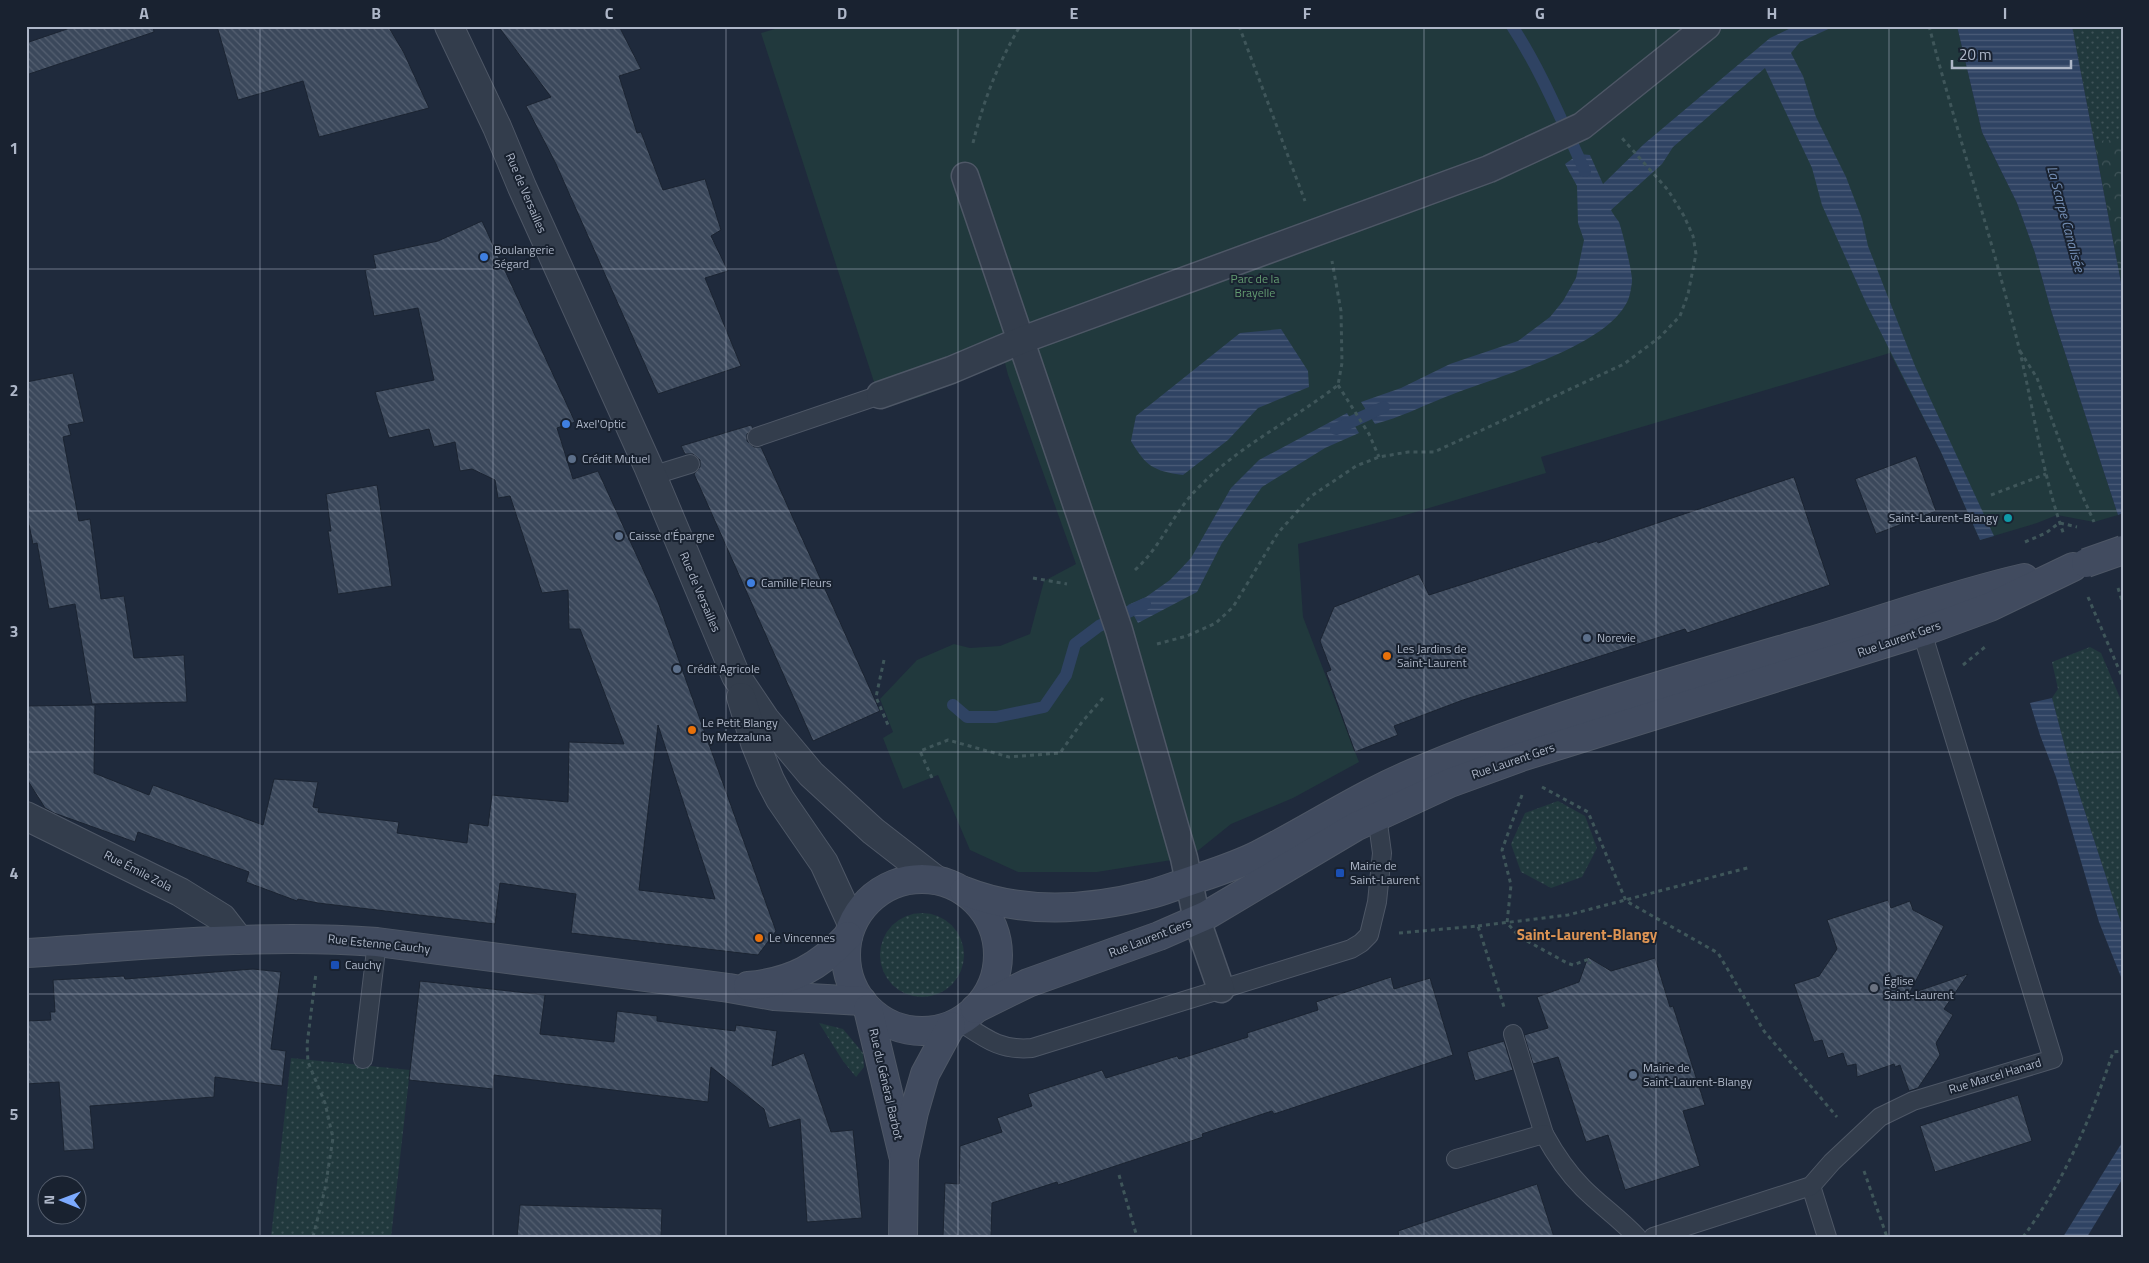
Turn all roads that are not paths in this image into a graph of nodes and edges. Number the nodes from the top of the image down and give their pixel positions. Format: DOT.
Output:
graph roads {
  1 [pos="449,26"];
  2 [pos="1707,26"];
  3 [pos="965,176"];
  4 [pos="1022,340"];
  5 [pos="880,396"];
  6 [pos="757,437"];
  7 [pos="690,464"];
  8 [pos="651,476"];
  9 [pos="2123,550"];
  10 [pos="2079,565"];
  11 [pos="1922,632"];
  12 [pos="736,676"];
  13 [pos="26,816"];
  14 [pos="1378,816"];
  15 [pos="936,880"];
  16 [pos="1188,881"];
  17 [pos="964,891"];
  18 [pos="1197,920"];
  19 [pos="850,930"];
  20 [pos="239,940"];
  21 [pos="377,942"];
  22 [pos="26,953"];
  23 [pos="730,988"];
  24 [pos="1222,989"];
  25 [pos="865,1005"];
  26 [pos="962,1019"];
  27 [pos="1513,1034"];
  28 [pos="363,1059"];
  29 [pos="1544,1134"];
  30 [pos="904,1158"];
  31 [pos="1456,1159"];
  32 [pos="1811,1186"];
  33 [pos="903,1237"];
  34 [pos="1637,1237"];
  35 [pos="1653,1237"];
  36 [pos="1827,1237"];
  1 -- 8 [label="street, Rue de Versailles"];
  2 -- 4 [label="street"];
  3 -- 4 [label="street"];
  4 -- 5 [label="street"];
  4 -- 16 [label="street"];
  5 -- 6 [label="lane"];
  7 -- 8 [label="lane"];
  8 -- 12 [label="street, Rue de Versailles"];
  9 -- 10 [label="main road, Rue Laurent Gers, bridge"];
  10 -- 11 [label="main road, Rue Laurent Gers"];
  10 -- 16 [label="main road, Rue Laurent Gers"];
  11 -- 14 [label="main road, Rue Laurent Gers"];
  11 -- 32 [label="lane, Rue Marcel Hanard"];
  12 -- 15 [label="street, Rue de Versailles"];
  12 -- 19 [label="street"];
  13 -- 20 [label="street, Rue Émile Zola"];
  14 -- 18 [label="main road, Rue Laurent Gers"];
  14 -- 24 [label="lane"];
  15 -- 17 [label="main road"];
  15 -- 19 [label="main road"];
  16 -- 17 [label="main road, Rue Laurent Gers"];
  16 -- 18 [label="street"];
  17 -- 26 [label="main road"];
  18 -- 24 [label="street"];
  18 -- 26 [label="main road, Rue Laurent Gers"];
  19 -- 23 [label="main road, Rue Estenne Cauchy"];
  19 -- 25 [label="main road"];
  20 -- 21 [label="main road, Rue Estenne Cauchy"];
  20 -- 22 [label="main road, Rue Estenne Cauchy"];
  21 -- 23 [label="main road, Rue Estenne Cauchy"];
  21 -- 28 [label="lane"];
  23 -- 25 [label="main road, Rue Estenne Cauchy"];
  24 -- 26 [label="lane"];
  25 -- 26 [label="main road"];
  25 -- 30 [label="main road, Rue du Général Barbot"];
  26 -- 30 [label="main road, Rue du Général Barbot"];
  27 -- 29 [label="lane"];
  29 -- 31 [label="lane"];
  29 -- 34 [label="lane"];
  30 -- 33 [label="main road, Rue du Général Barbot"];
  32 -- 35 [label="lane"];
  32 -- 36 [label="lane"];
}
